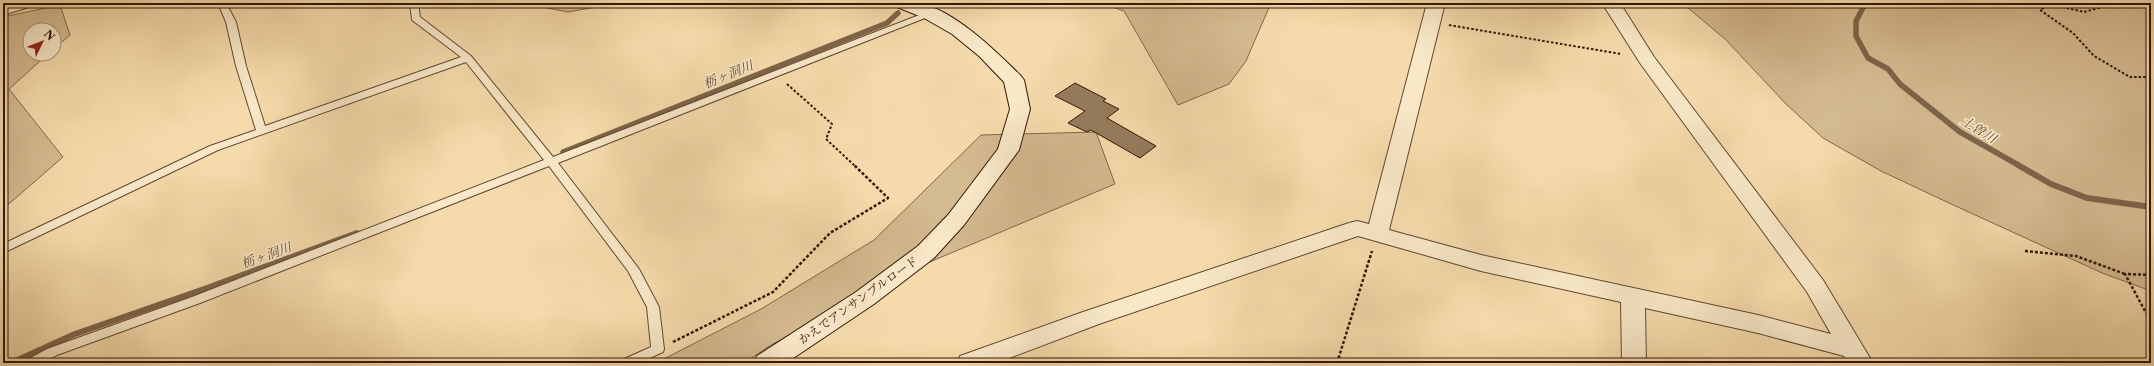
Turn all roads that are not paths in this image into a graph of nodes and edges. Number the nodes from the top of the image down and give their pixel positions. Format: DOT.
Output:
graph roads {
  1 [pos="23,3"];
  2 [pos="222,3"];
  3 [pos="414,3"];
  4 [pos="903,3"];
  5 [pos="1436,3"];
  6 [pos="1611,3"];
  7 [pos="3,10"];
  8 [pos="930,14"];
  9 [pos="468,58"];
  10 [pos="262,132"];
  11 [pos="552,163"];
  12 [pos="1377,234"];
  13 [pos="3,249"];
  14 [pos="1634,296"];
  15 [pos="1855,355"];
  16 [pos="32,363"];
  17 [pos="627,363"];
  18 [pos="766,363"];
  19 [pos="969,363"];
  20 [pos="1634,363"];
  1 -- 7 [label="street"];
  2 -- 10 [label="lane"];
  3 -- 9 [label="lane"];
  4 -- 8 [label="street, かえでアンサンブルロード"];
  5 -- 12 [label="street"];
  6 -- 15 [label="street"];
  8 -- 11 [label="lane"];
  8 -- 18 [label="street, かえでアンサンブルロード"];
  9 -- 10 [label="lane"];
  9 -- 11 [label="lane"];
  10 -- 13 [label="lane"];
  11 -- 16 [label="lane"];
  11 -- 17 [label="lane"];
  12 -- 14 [label="street"];
  12 -- 19 [label="street"];
  14 -- 15 [label="street"];
  14 -- 20 [label="street"];
}
